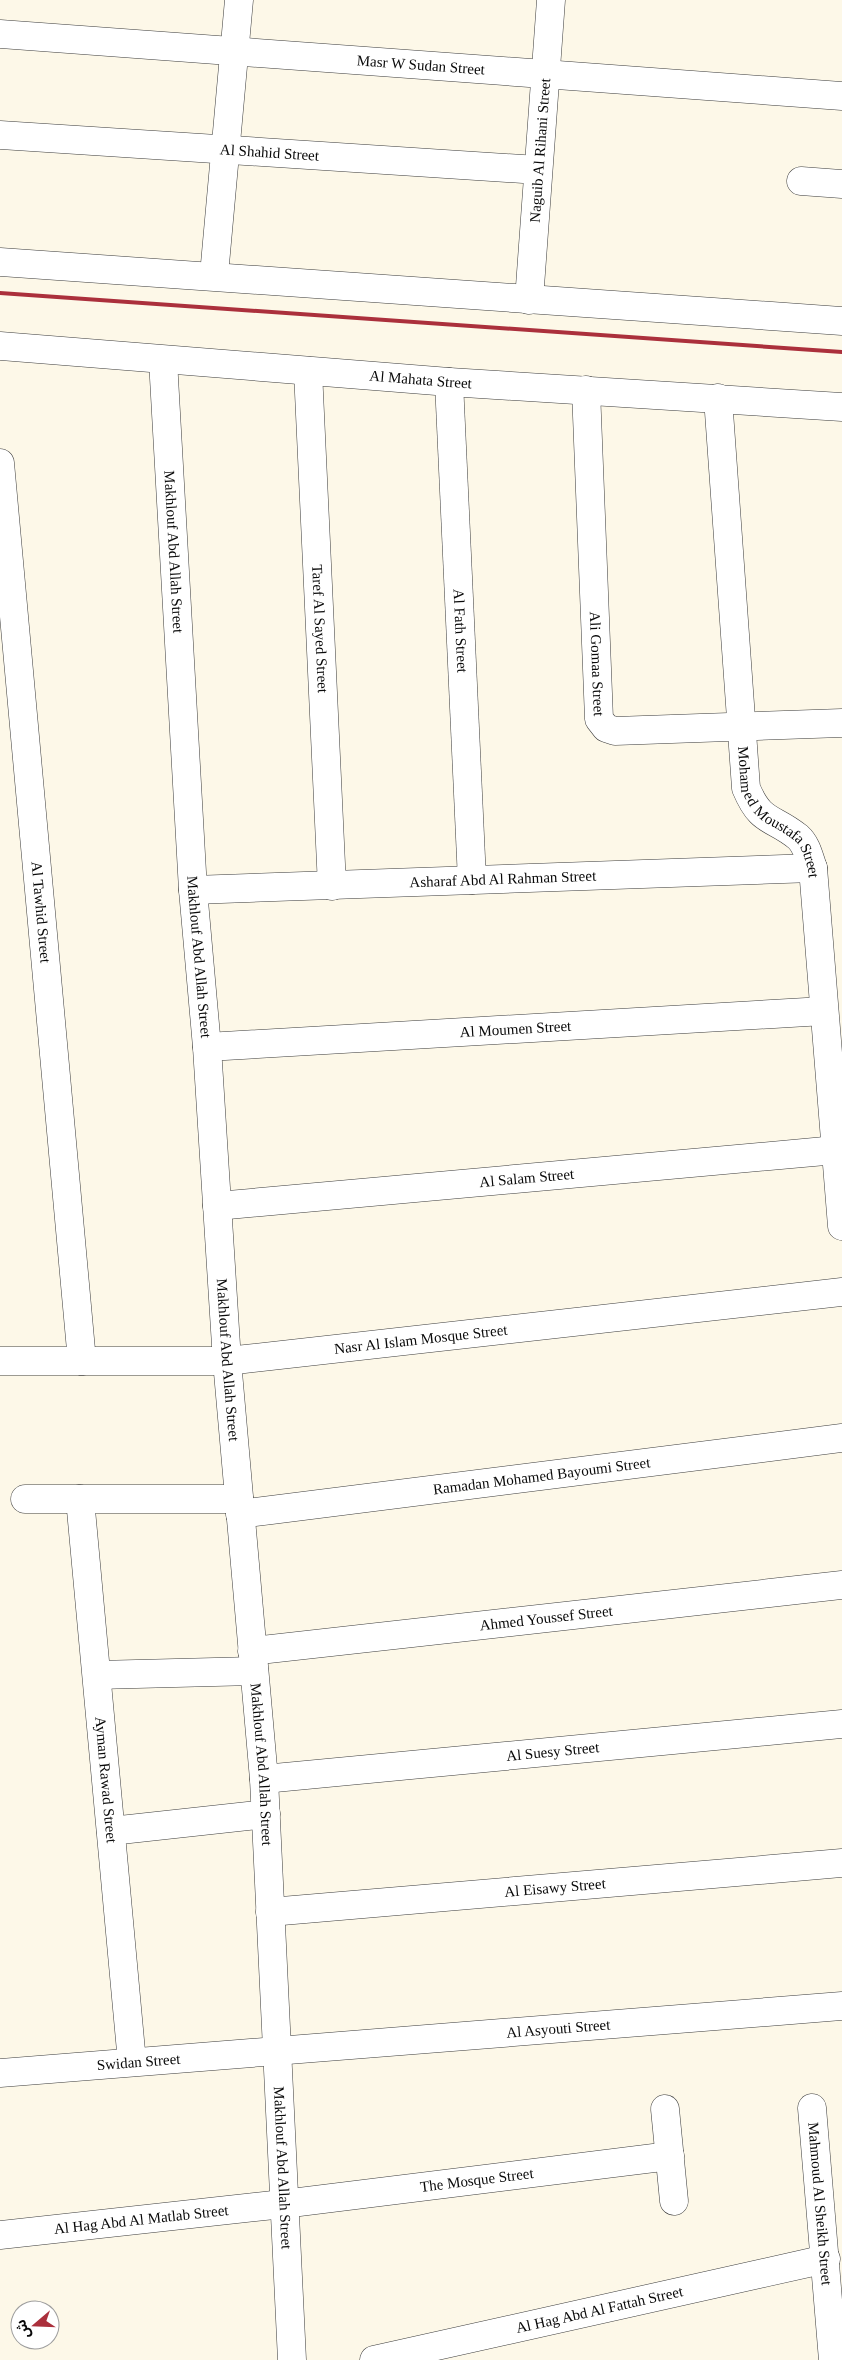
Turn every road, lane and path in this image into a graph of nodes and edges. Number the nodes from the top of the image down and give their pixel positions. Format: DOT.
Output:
graph roads {
  1 [pos="239,0"];
  2 [pos="550,0"];
  3 [pos="0,34"];
  4 [pos="234,50"];
  5 [pos="545,74"];
  6 [pos="842,96"];
  7 [pos="0,135"];
  8 [pos="225,150"];
  9 [pos="538,170"];
  10 [pos="801,181"];
  11 [pos="842,184"];
  12 [pos="0,262"];
  13 [pos="214,275"];
  14 [pos="529,300"];
  15 [pos="842,321"];
  16 [pos="0,346"];
  17 [pos="163,360"];
  18 [pos="308,371"];
  19 [pos="449,382"];
  20 [pos="586,390"];
  21 [pos="718,398"];
  22 [pos="842,407"];
  23 [pos="0,463"];
  24 [pos="842,724"];
  25 [pos="742,727"];
  26 [pos="813,868"];
  27 [pos="472,880"];
  28 [pos="332,886"];
  29 [pos="194,890"];
  30 [pos="824,1011"];
  31 [pos="207,1047"];
  32 [pos="836,1150"];
  33 [pos="217,1206"];
  34 [pos="842,1226"];
  35 [pos="842,1292"];
  36 [pos="0,1361"];
  37 [pos="82,1361"];
  38 [pos="227,1361"];
  39 [pos="842,1438"];
  40 [pos="25,1499"];
  41 [pos="80,1499"];
  42 [pos="239,1506"];
  43 [pos="842,1585"];
  44 [pos="253,1661"];
  45 [pos="97,1675"];
  46 [pos="842,1724"];
  47 [pos="264,1779"];
  48 [pos="266,1814"];
  49 [pos="111,1831"];
  50 [pos="842,1863"];
  51 [pos="270,1912"];
  52 [pos="842,2006"];
  53 [pos="276,2050"];
  54 [pos="132,2062"];
  55 [pos="0,2073"];
  56 [pos="812,2108"];
  57 [pos="666,2109"];
  58 [pos="670,2156"];
  59 [pos="674,2201"];
  60 [pos="283,2204"];
  61 [pos="0,2235"];
  62 [pos="826,2260"];
  63 [pos="292,2360"];
  64 [pos="374,2360"];
  65 [pos="833,2360"];
  1 -- 4 [label="street"];
  2 -- 5 [label="street, Naguib Al Rihani Street"];
  3 -- 4 [label="street, Masr W Sudan Street"];
  4 -- 5 [label="street, Masr W Sudan Street"];
  4 -- 8 [label="street"];
  5 -- 6 [label="street, Masr W Sudan Street"];
  5 -- 9 [label="street, Naguib Al Rihani Street"];
  7 -- 8 [label="street, Al Shahid Street"];
  8 -- 9 [label="street, Al Shahid Street"];
  8 -- 13 [label="street"];
  9 -- 14 [label="street, Naguib Al Rihani Street"];
  10 -- 11 [label="street"];
  12 -- 13 [label="street"];
  13 -- 14 [label="street"];
  14 -- 15 [label="street"];
  16 -- 17 [label="street, Al Mahata Street"];
  17 -- 18 [label="street, Al Mahata Street"];
  17 -- 29 [label="street, Makhlouf Abd Allah Street"];
  18 -- 19 [label="street, Al Mahata Street"];
  18 -- 28 [label="street, Taref Al Sayed Street"];
  19 -- 20 [label="street, Al Mahata Street"];
  19 -- 27 [label="street, Al Fath Street"];
  20 -- 21 [label="street, Al Mahata Street"];
  20 -- 25 [label="street, Ali Gomaa Street"];
  21 -- 22 [label="street, Al Mahata Street"];
  21 -- 25 [label="street, Mohamed Moustafa Street"];
  23 -- 37 [label="street, Al Tawhid Street"];
  24 -- 25 [label="street, Ali Gomaa Street"];
  25 -- 26 [label="street, Mohamed Moustafa Street"];
  26 -- 27 [label="street, Asharaf Abd Al Rahman Street"];
  26 -- 30 [label="street, Mohamed Moustafa Street"];
  27 -- 28 [label="street, Asharaf Abd Al Rahman Street"];
  28 -- 29 [label="street, Asharaf Abd Al Rahman Street"];
  29 -- 31 [label="street, Makhlouf Abd Allah Street"];
  30 -- 31 [label="street, Al Moumen Street"];
  30 -- 32 [label="street, Mohamed Moustafa Street"];
  31 -- 33 [label="street, Makhlouf Abd Allah Street"];
  32 -- 33 [label="street, Al Salam Street"];
  32 -- 34 [label="street, Mohamed Moustafa Street"];
  33 -- 38 [label="street, Makhlouf Abd Allah Street"];
  35 -- 38 [label="street, Nasr Al Islam Mosque Street"];
  36 -- 37 [label="street, Nasr Al Islam Mosque Street"];
  37 -- 38 [label="street, Nasr Al Islam Mosque Street"];
  38 -- 42 [label="street, Makhlouf Abd Allah Street"];
  39 -- 42 [label="street, Ramadan Mohamed Bayoumi Street"];
  40 -- 41 [label="street, Ramadan Mohamed Bayoumi Street"];
  41 -- 42 [label="street, Ramadan Mohamed Bayoumi Street"];
  41 -- 45 [label="street, Ayman Rawad Street"];
  42 -- 44 [label="street, Makhlouf Abd Allah Street"];
  43 -- 44 [label="street, Ahmed Youssef Street"];
  44 -- 45 [label="street, Ahmed Youssef Street"];
  44 -- 47 [label="street, Makhlouf Abd Allah Street"];
  45 -- 49 [label="street, Ayman Rawad Street"];
  46 -- 47 [label="street, Al Suesy Street"];
  47 -- 48 [label="street, Makhlouf Abd Allah Street"];
  48 -- 49 [label="street"];
  48 -- 51 [label="street, Makhlouf Abd Allah Street"];
  49 -- 54 [label="street, Ayman Rawad Street"];
  50 -- 51 [label="street, Al Eisawy Street"];
  51 -- 53 [label="street, Makhlouf Abd Allah Street"];
  52 -- 53 [label="street, Al Asyouti Street"];
  53 -- 54 [label="street, Swidan Street"];
  53 -- 60 [label="street, Makhlouf Abd Allah Street"];
  54 -- 55 [label="street, Swidan Street"];
  56 -- 62 [label="street, Mahmoud Al Sheikh Street"];
  57 -- 58 [label="street"];
  58 -- 59 [label="street"];
  58 -- 60 [label="street, The Mosque Street"];
  60 -- 61 [label="street, Al Hag Abd Al Matlab Street"];
  60 -- 63 [label="street, Makhlouf Abd Allah Street"];
  62 -- 64 [label="street, Al Hag Abd Al Fattah Street"];
  62 -- 65 [label="street, Mahmoud Al Sheikh Street"];
}
